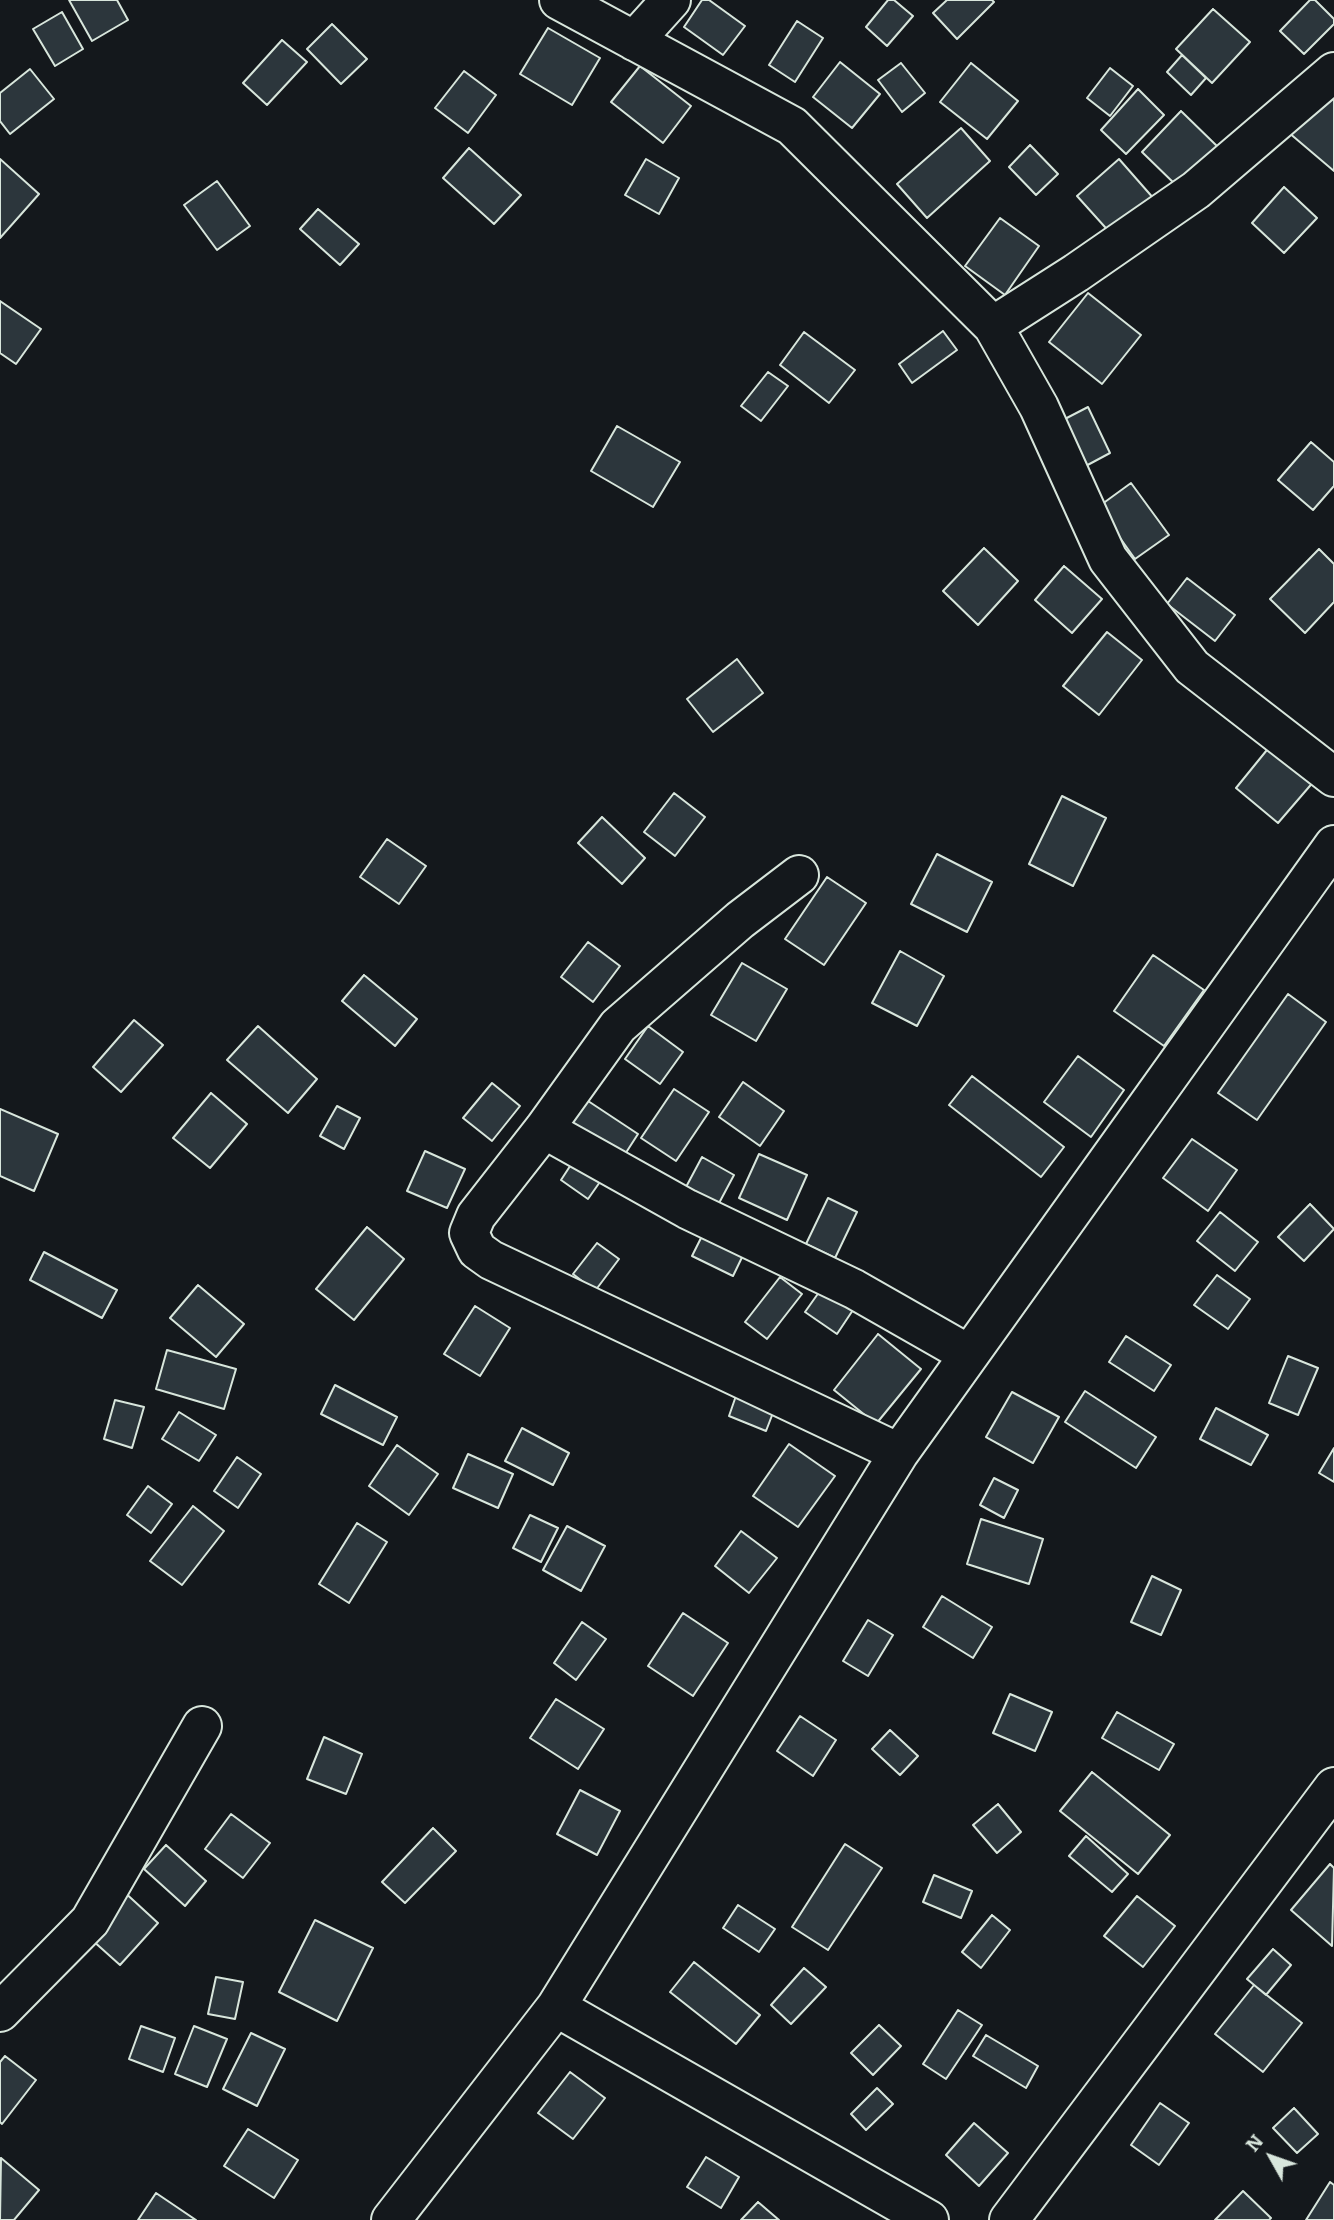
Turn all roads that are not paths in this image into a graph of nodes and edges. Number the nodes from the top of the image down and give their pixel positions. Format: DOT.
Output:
graph roads {
  1 [pos="559,0"];
  2 [pos="671,0"];
  3 [pos="634,41"];
  4 [pos="1334,72"];
  5 [pos="993,326"];
  6 [pos="1334,777"];
  7 [pos="1334,845"];
  8 [pos="799,875"];
  9 [pos="544,1129"];
  10 [pos="968,1354"];
  11 [pos="899,1453"];
  12 [pos="202,1726"];
  13 [pos="1334,1787"];
  14 [pos="556,2007"];
  15 [pos="0,2012"];
  16 [pos="391,2220"];
  17 [pos="929,2220"];
  18 [pos="1009,2220"];
  1 -- 3 [label="street"];
  2 -- 3 [label="street"];
  3 -- 5 [label="street"];
  4 -- 5 [label="street"];
  5 -- 6 [label="street"];
  7 -- 10 [label="street"];
  8 -- 9 [label="street"];
  9 -- 10 [label="street"];
  9 -- 11 [label="street"];
  10 -- 11 [label="street"];
  11 -- 14 [label="street"];
  12 -- 15 [label="street"];
  13 -- 18 [label="street"];
  14 -- 16 [label="street"];
  14 -- 17 [label="street"];
}
